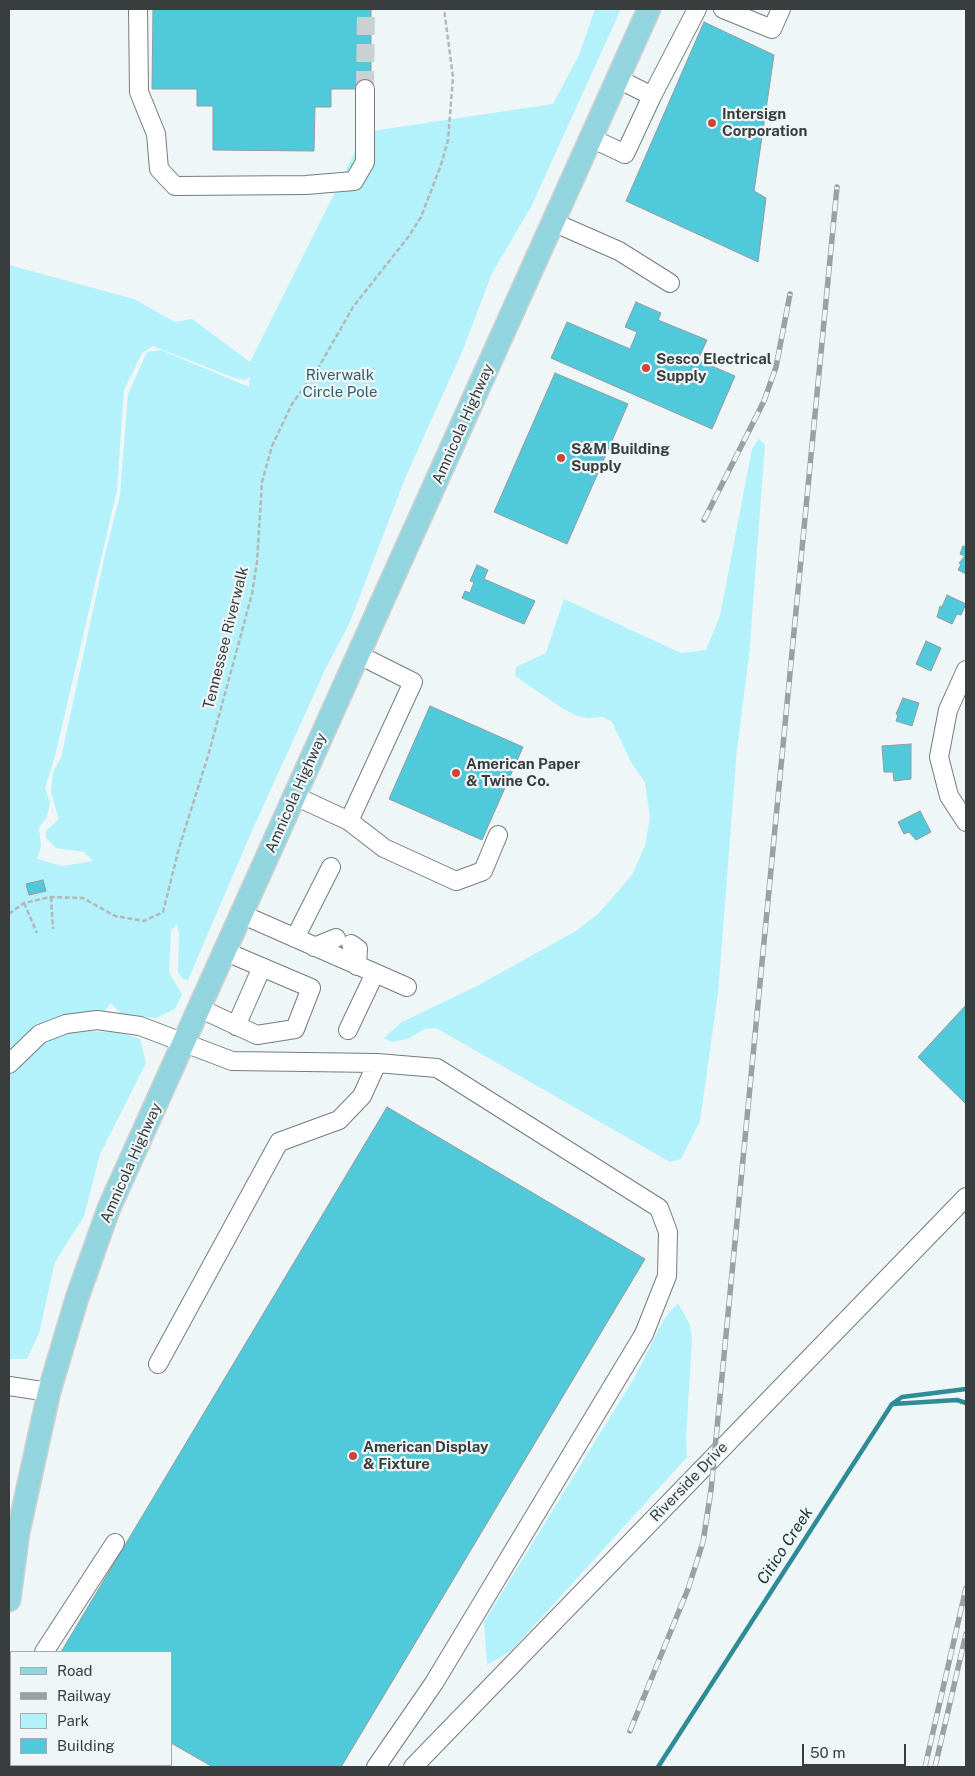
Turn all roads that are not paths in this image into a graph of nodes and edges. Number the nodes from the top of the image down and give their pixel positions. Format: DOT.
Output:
graph roads {
  1 [pos="138,9"];
  2 [pos="649,9"];
  3 [pos="697,9"];
  4 [pos="723,9"];
  5 [pos="781,9"];
  6 [pos="618,79"];
  7 [pos="364,89"];
  8 [pos="652,96"];
  9 [pos="591,138"];
  10 [pos="554,222"];
  11 [pos="670,283"];
  12 [pos="359,655"];
  13 [pos="966,670"];
  14 [pos="294,796"];
  15 [pos="349,821"];
  16 [pos="966,822"];
  17 [pos="498,835"];
  18 [pos="331,867"];
  19 [pos="241,914"];
  20 [pos="295,938"];
  21 [pos="314,947"];
  22 [pos="224,952"];
  23 [pos="357,966"];
  24 [pos="262,967"];
  25 [pos="375,974"];
  26 [pos="407,988"];
  27 [pos="199,1008"];
  28 [pos="236,1026"];
  29 [pos="348,1030"];
  30 [pos="183,1044"];
  31 [pos="377,1063"];
  32 [pos="9,1064"];
  33 [pos="966,1197"];
  34 [pos="158,1364"];
  35 [pos="9,1386"];
  36 [pos="49,1392"];
  37 [pos="115,1542"];
  38 [pos="9,1600"];
  39 [pos="45,1651"];
  40 [pos="376,1767"];
  41 [pos="413,1767"];
  1 -- 7 [label="street"];
  2 -- 6 [label="main road, Amnicola Highway"];
  3 -- 8 [label="street"];
  4 -- 5 [label="street"];
  6 -- 8 [label="street"];
  6 -- 9 [label="main road, Amnicola Highway"];
  8 -- 9 [label="street"];
  9 -- 10 [label="main road, Amnicola Highway"];
  10 -- 11 [label="street"];
  10 -- 12 [label="main road, Amnicola Highway"];
  12 -- 14 [label="main road, Amnicola Highway"];
  12 -- 15 [label="street"];
  13 -- 16 [label="street"];
  14 -- 15 [label="street"];
  14 -- 19 [label="main road, Amnicola Highway"];
  15 -- 17 [label="street"];
  18 -- 20 [label="street"];
  19 -- 20 [label="street"];
  19 -- 22 [label="main road, Amnicola Highway"];
  20 -- 21 [label="street"];
  21 -- 23 [label="street"];
  21 -- 23 [label="street"];
  22 -- 24 [label="street"];
  22 -- 27 [label="main road, Amnicola Highway"];
  23 -- 25 [label="street"];
  24 -- 28 [label="street"];
  24 -- 28 [label="street"];
  25 -- 26 [label="street"];
  25 -- 29 [label="street"];
  27 -- 28 [label="street"];
  27 -- 30 [label="main road, Amnicola Highway"];
  30 -- 31 [label="street"];
  30 -- 32 [label="street"];
  30 -- 36 [label="main road, Amnicola Highway"];
  31 -- 34 [label="street"];
  31 -- 40 [label="street"];
  33 -- 41 [label="street, Riverside Drive"];
  35 -- 36 [label="street"];
  36 -- 38 [label="main road, Amnicola Highway"];
  37 -- 39 [label="street"];
}
